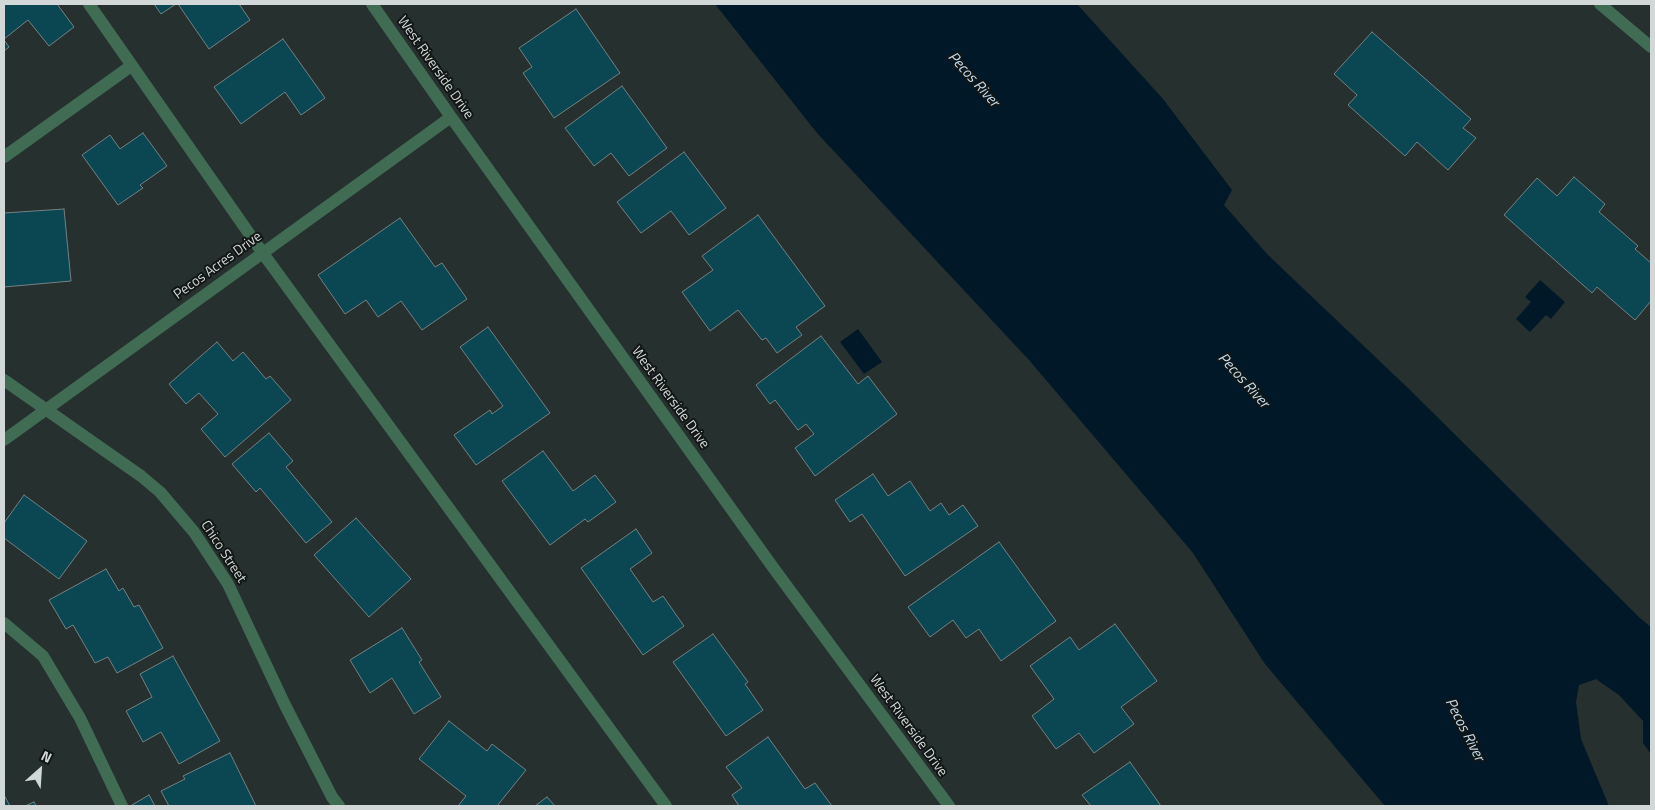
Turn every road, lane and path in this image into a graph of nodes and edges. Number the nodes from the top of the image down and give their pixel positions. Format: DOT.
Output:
graph roads {
  1 [pos="89,4"];
  2 [pos="372,4"];
  3 [pos="1600,4"];
  4 [pos="1651,48"];
  5 [pos="131,66"];
  6 [pos="451,117"];
  7 [pos="4,157"];
  8 [pos="262,252"];
  9 [pos="4,380"];
  10 [pos="45,409"];
  11 [pos="4,440"];
  12 [pos="4,623"];
  13 [pos="122,806"];
  14 [pos="339,806"];
  15 [pos="666,806"];
  16 [pos="948,806"];
  1 -- 5 [label="street"];
  2 -- 6 [label="street, West Riverside Drive"];
  3 -- 4 [label="street"];
  5 -- 7 [label="street"];
  5 -- 8 [label="street"];
  6 -- 8 [label="street, Pecos Acres Drive"];
  6 -- 16 [label="street, West Riverside Drive"];
  8 -- 10 [label="street, Pecos Acres Drive"];
  8 -- 15 [label="street"];
  9 -- 10 [label="street, Chico Street"];
  10 -- 11 [label="street, Pecos Acres Drive"];
  10 -- 14 [label="street, Chico Street"];
  12 -- 13 [label="street"];
}
